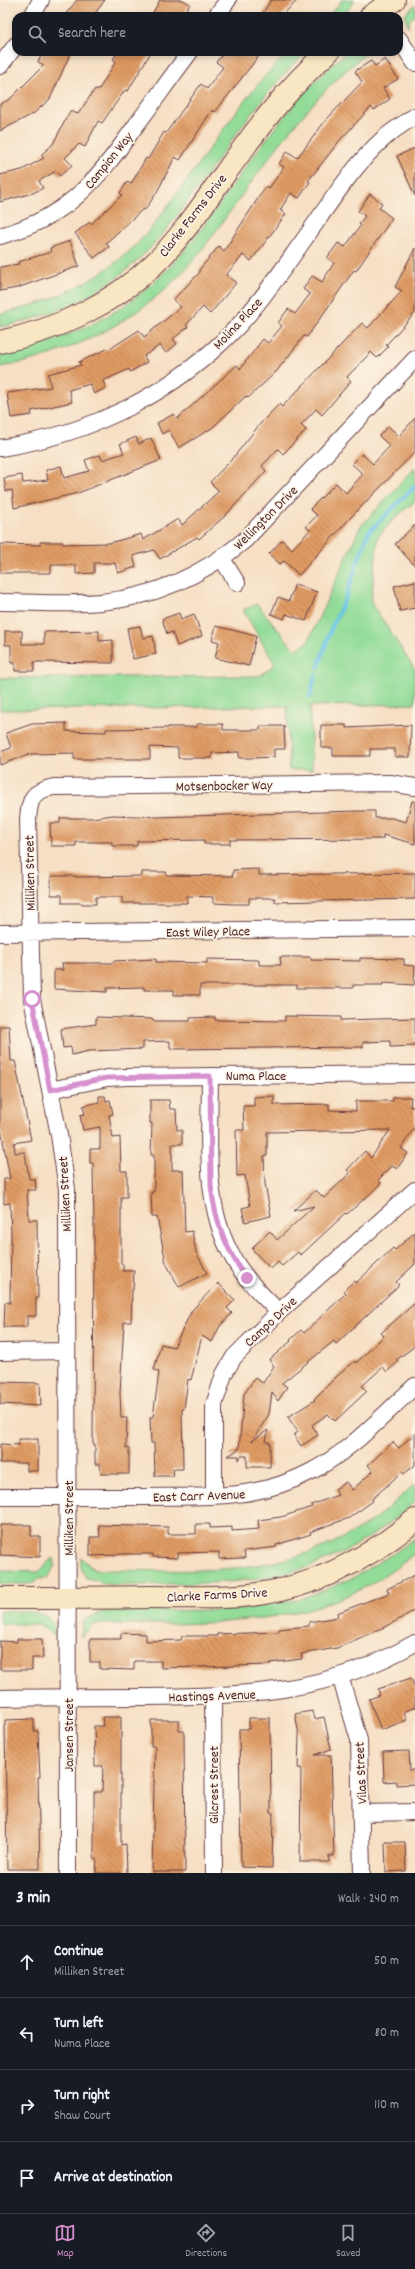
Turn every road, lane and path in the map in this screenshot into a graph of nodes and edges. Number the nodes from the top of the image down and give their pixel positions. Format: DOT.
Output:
graph roads {
  1 [pos="41,0"];
  2 [pos="226,1"];
  3 [pos="34,12"];
  4 [pos="219,12"];
  5 [pos="403,45"];
  6 [pos="12,50"];
  7 [pos="187,56"];
  8 [pos="324,56"];
  9 [pos="415,63"];
  10 [pos="0,66"];
  11 [pos="415,116"];
  12 [pos="0,236"];
  13 [pos="0,342"];
  14 [pos="415,359"];
  15 [pos="0,448"];
  16 [pos="222,559"];
  17 [pos="237,583"];
  18 [pos="0,602"];
  19 [pos="415,787"];
  20 [pos="35,794"];
  21 [pos="415,928"];
  22 [pos="0,933"];
  23 [pos="30,933"];
  24 [pos="415,1074"];
  25 [pos="210,1076"];
  26 [pos="50,1090"];
  27 [pos="415,1190"];
  28 [pos="279,1312"];
  29 [pos="67,1351"];
  30 [pos="0,1352"];
  31 [pos="415,1386"];
  32 [pos="214,1496"];
  33 [pos="0,1497"];
  34 [pos="68,1497"];
  35 [pos="415,1520"];
  36 [pos="0,1598"];
  37 [pos="68,1598"];
  38 [pos="415,1643"];
  39 [pos="340,1676"];
  40 [pos="213,1696"];
  41 [pos="68,1697"];
  42 [pos="0,1698"];
  43 [pos="415,1812"];
  44 [pos="362,1813"];
  45 [pos="68,1873"];
  46 [pos="214,1873"];
  47 [pos="362,1873"];
  1 -- 3 [label="street"];
  2 -- 4 [label="street"];
  5 -- 9 [label="street"];
  6 -- 10 [label="street"];
  7 -- 12 [label="street, Campion Way"];
  8 -- 13 [label="street, Clarke Farms Drive"];
  11 -- 15 [label="street, Molina Place"];
  14 -- 16 [label="street, Wellington Drive"];
  16 -- 17 [label="street"];
  16 -- 18 [label="street, Wellington Drive"];
  19 -- 20 [label="street, Motsenbocker Way"];
  20 -- 23 [label="street, Milliken Street"];
  21 -- 23 [label="street, East Wiley Place"];
  22 -- 23 [label="street, East Wiley Place"];
  23 -- 26 [label="street, Milliken Street"];
  24 -- 25 [label="street, Numa Place"];
  25 -- 26 [label="street, Numa Place"];
  25 -- 28 [label="street"];
  26 -- 29 [label="street, Milliken Street"];
  27 -- 28 [label="street, Campo Drive"];
  28 -- 32 [label="street, Campo Drive"];
  29 -- 30 [label="street"];
  29 -- 34 [label="street, Milliken Street"];
  31 -- 32 [label="street, East Carr Avenue"];
  32 -- 34 [label="street, East Carr Avenue"];
  33 -- 34 [label="street, East Carr Avenue"];
  34 -- 37 [label="street, Milliken Street"];
  35 -- 37 [label="street, Clarke Farms Drive"];
  36 -- 37 [label="street, Clarke Farms Drive"];
  37 -- 41 [label="street, Jansen Street"];
  38 -- 39 [label="street, Hastings Avenue"];
  39 -- 40 [label="street, Hastings Avenue"];
  39 -- 44 [label="street, Vilas Street"];
  40 -- 41 [label="street, Hastings Avenue"];
  40 -- 46 [label="street, Gilcrest Street"];
  41 -- 42 [label="street, Hastings Avenue"];
  41 -- 45 [label="street, Jansen Street"];
  43 -- 44 [label="street"];
  44 -- 47 [label="street, Vilas Street"];
}
